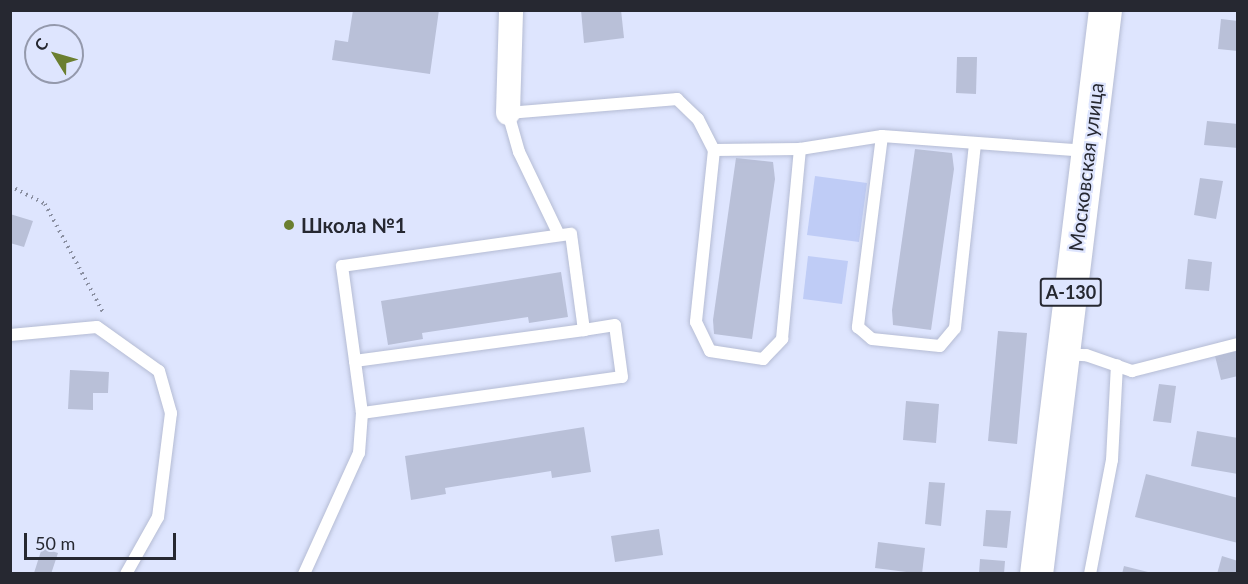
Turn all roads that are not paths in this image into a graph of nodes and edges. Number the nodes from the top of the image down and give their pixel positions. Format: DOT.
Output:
graph roads {
  1 [pos="511,10"];
  2 [pos="1105,10"];
  3 [pos="508,113"];
  4 [pos="882,136"];
  5 [pos="975,142"];
  6 [pos="800,148"];
  7 [pos="714,150"];
  8 [pos="1088,151"];
  9 [pos="559,236"];
  10 [pos="584,330"];
  11 [pos="10,335"];
  12 [pos="1238,344"];
  13 [pos="1063,354"];
  14 [pos="355,361"];
  15 [pos="1117,365"];
  16 [pos="362,413"];
  17 [pos="126,573"];
  18 [pos="304,573"];
  19 [pos="1036,573"];
  20 [pos="1090,573"];
  1 -- 3 [label="street"];
  2 -- 8 [label="main road, Московская улица / А-130"];
  3 -- 7 [label="lane"];
  3 -- 9 [label="lane"];
  4 -- 5 [label="lane"];
  4 -- 5 [label="lane"];
  4 -- 6 [label="lane"];
  5 -- 8 [label="lane"];
  6 -- 7 [label="lane"];
  6 -- 7 [label="lane"];
  8 -- 13 [label="main road, Московская улица / А-130"];
  9 -- 10 [label="lane"];
  9 -- 14 [label="lane"];
  10 -- 14 [label="lane"];
  10 -- 16 [label="lane"];
  11 -- 17 [label="lane"];
  12 -- 15 [label="lane"];
  13 -- 15 [label="lane"];
  13 -- 19 [label="main road, Московская улица / А-130"];
  14 -- 16 [label="lane"];
  15 -- 20 [label="lane"];
  16 -- 18 [label="lane"];
}
